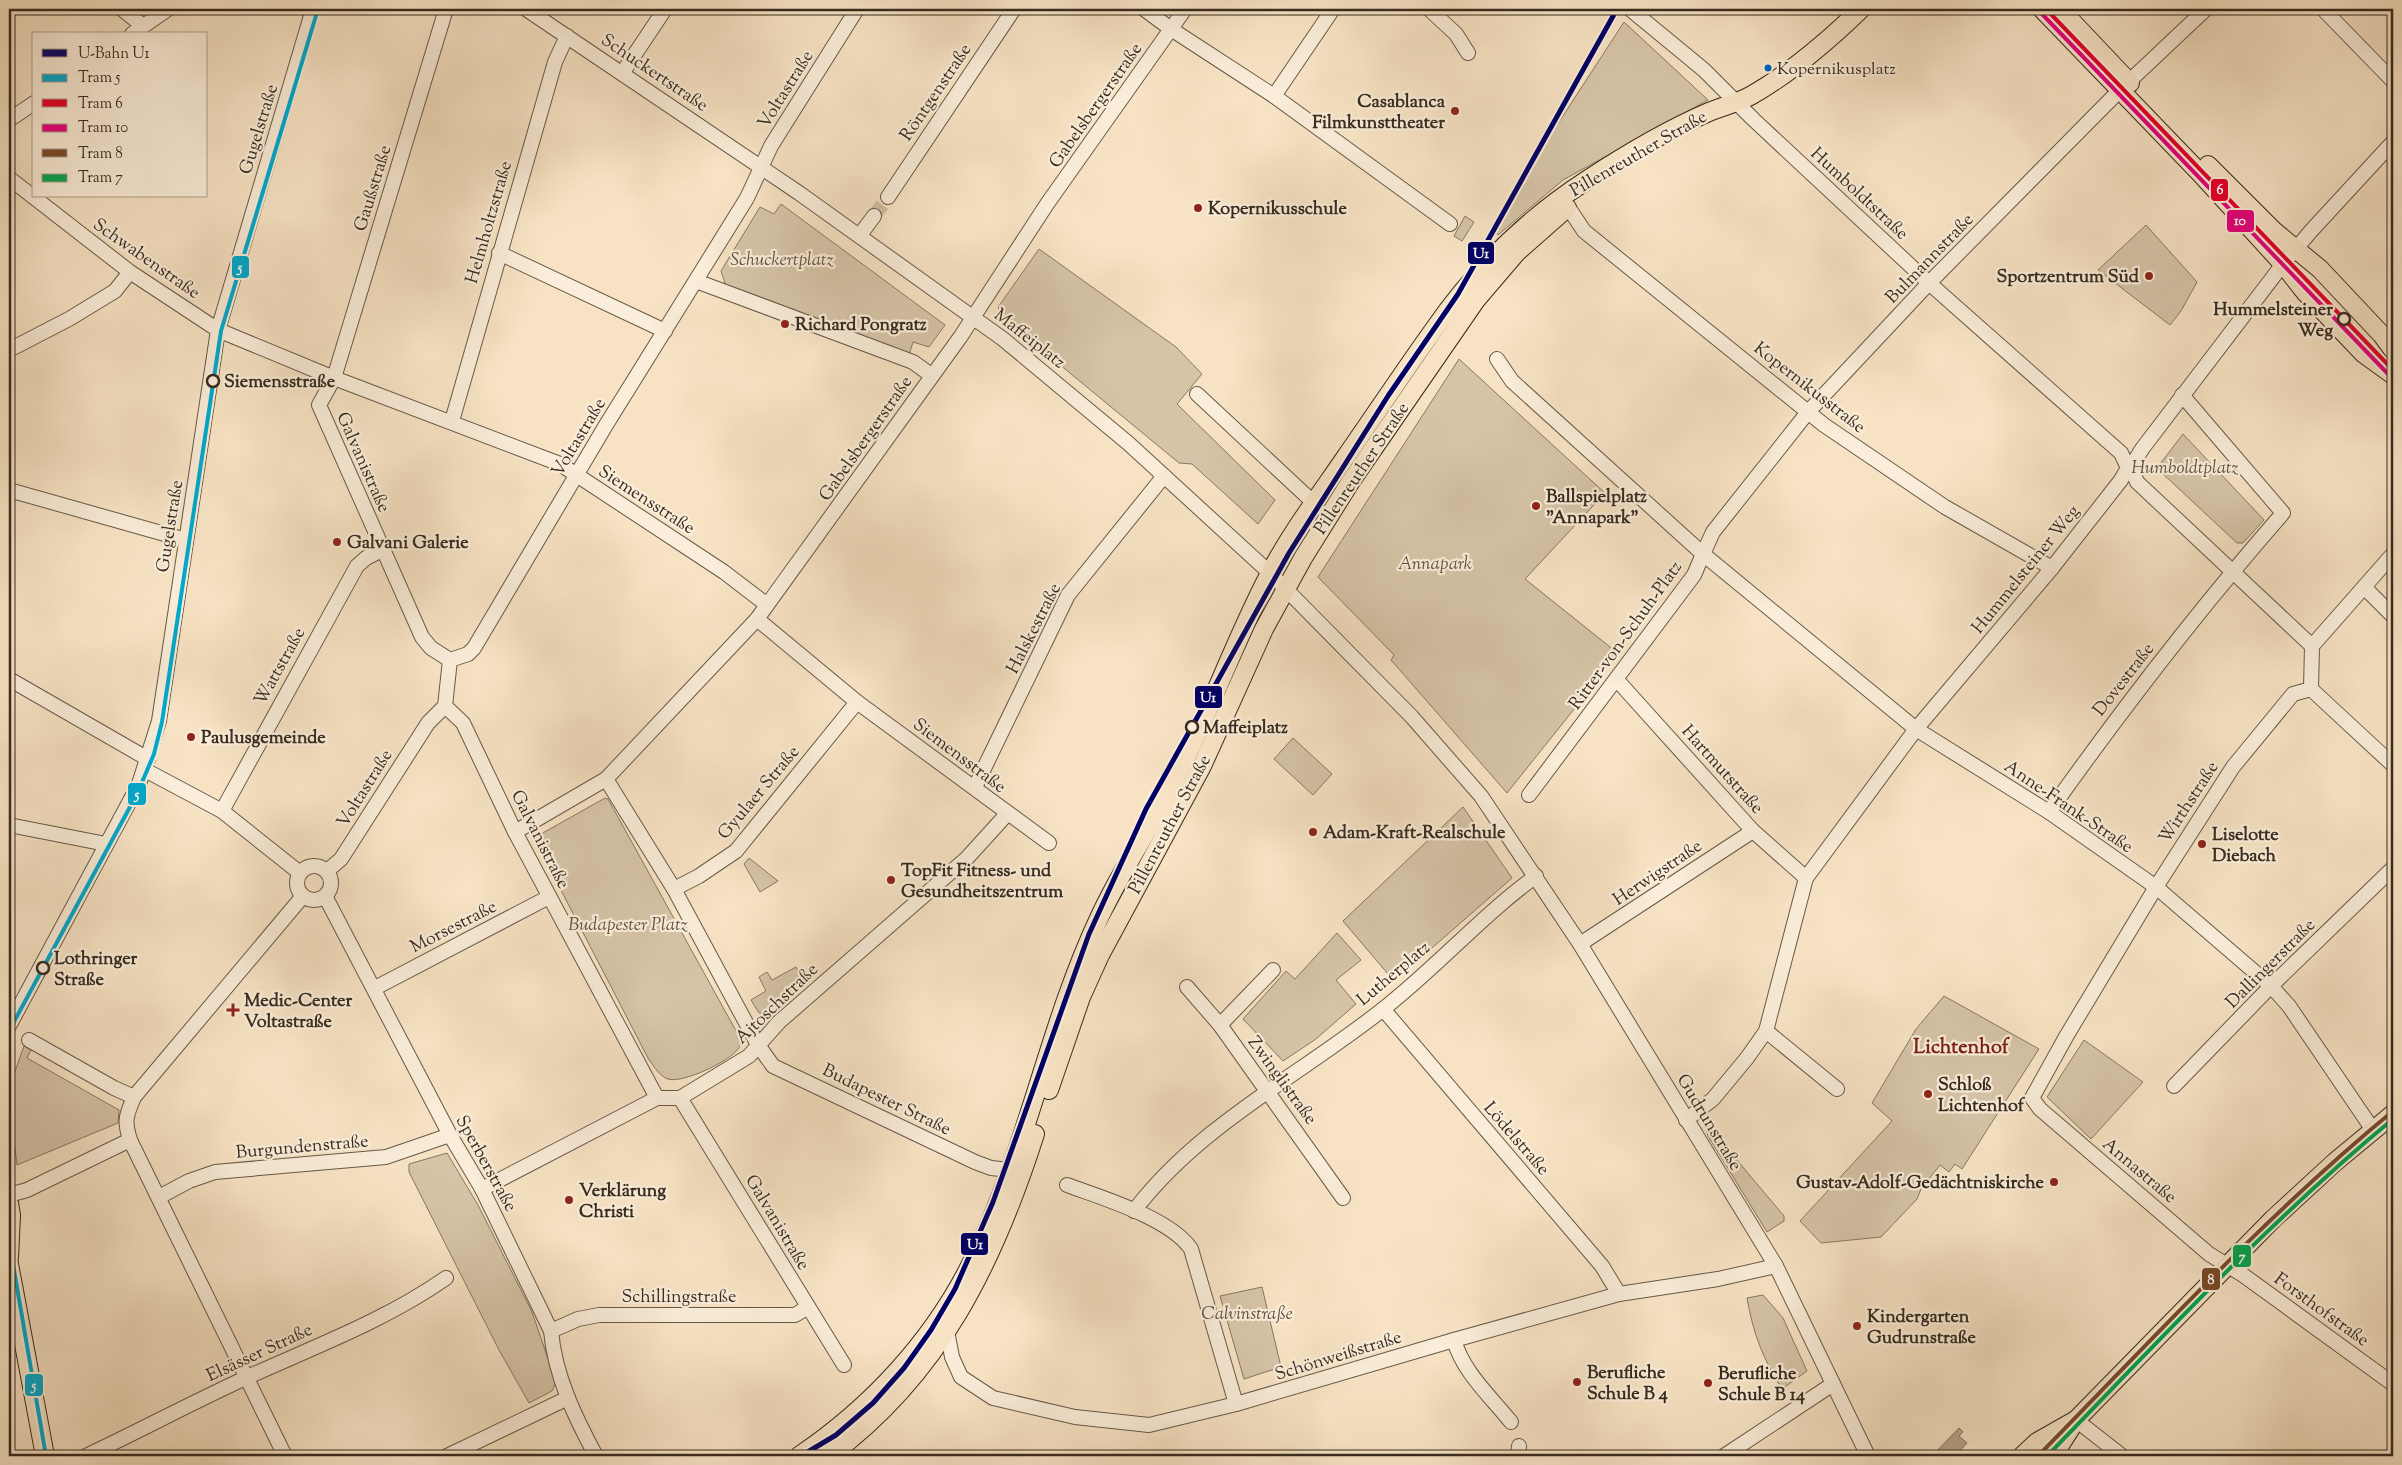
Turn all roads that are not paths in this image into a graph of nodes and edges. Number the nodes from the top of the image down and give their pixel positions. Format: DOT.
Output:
graph roads {
  1 [pos="122,9"];
  2 [pos="168,9"];
  3 [pos="313,9"];
  4 [pos="446,9"];
  5 [pos="526,9"];
  6 [pos="665,9"];
  7 [pos="857,9"];
  8 [pos="1014,9"];
  9 [pos="1144,9"];
  10 [pos="1185,9"];
  11 [pos="1332,9"];
  12 [pos="1429,9"];
  13 [pos="1630,9"];
  14 [pos="1861,9"];
  15 [pos="2042,9"];
  16 [pos="2060,9"];
  17 [pos="2206,9"];
  18 [pos="2323,9"];
  19 [pos="1171,29"];
  20 [pos="138,30"];
  21 [pos="567,36"];
  22 [pos="1468,53"];
  23 [pos="623,72"];
  24 [pos="2393,81"];
  25 [pos="2124,86"];
  26 [pos="1274,96"];
  27 [pos="1737,103"];
  28 [pos="32,104"];
  29 [pos="9,120"];
  30 [pos="2393,142"];
  31 [pos="762,167"];
  32 [pos="9,178"];
  33 [pos="32,196"];
  34 [pos="888,197"];
  35 [pos="35,198"];
  36 [pos="1568,207"];
  37 [pos="874,216"];
  38 [pos="1450,224"];
  39 [pos="860,236"];
  40 [pos="2296,250"];
  41 [pos="499,253"];
  42 [pos="2283,264"];
  43 [pos="130,272"];
  44 [pos="696,281"];
  45 [pos="1929,283"];
  46 [pos="974,317"];
  47 [pos="218,330"];
  48 [pos="665,331"];
  49 [pos="9,350"];
  50 [pos="2393,350"];
  51 [pos="1497,359"];
  52 [pos="931,375"];
  53 [pos="2393,375"];
  54 [pos="334,378"];
  55 [pos="1197,394"];
  56 [pos="2182,395"];
  57 [pos="1808,412"];
  58 [pos="452,421"];
  59 [pos="2130,468"];
  60 [pos="576,475"];
  61 [pos="1164,476"];
  62 [pos="9,490"];
  63 [pos="1314,503"];
  64 [pos="186,540"];
  65 [pos="382,550"];
  66 [pos="1703,554"];
  67 [pos="2393,554"];
  68 [pos="2052,568"];
  69 [pos="1270,572"];
  70 [pos="2232,572"];
  71 [pos="1286,587"];
  72 [pos="2364,587"];
  73 [pos="767,605"];
  74 [pos="2393,616"];
  75 [pos="757,619"];
  76 [pos="2312,646"];
  77 [pos="450,660"];
  78 [pos="9,680"];
  79 [pos="1616,680"];
  80 [pos="2311,689"];
  81 [pos="857,702"];
  82 [pos="445,706"];
  83 [pos="1916,730"];
  84 [pos="146,765"];
  85 [pos="2393,765"];
  86 [pos="606,779"];
  87 [pos="975,787"];
  88 [pos="1530,796"];
  89 [pos="222,811"];
  90 [pos="2049,812"];
  91 [pos="1008,814"];
  92 [pos="9,825"];
  93 [pos="1753,831"];
  94 [pos="515,832"];
  95 [pos="1049,843"];
  96 [pos="106,844"];
  97 [pos="2393,868"];
  98 [pos="326,871"];
  99 [pos="300,873"];
  100 [pos="1536,876"];
  101 [pos="1806,878"];
  102 [pos="2156,887"];
  103 [pos="674,889"];
  104 [pos="303,896"];
  105 [pos="326,896"];
  106 [pos="549,897"];
  107 [pos="1580,944"];
  108 [pos="1272,970"];
  109 [pos="2271,986"];
  110 [pos="1187,987"];
  111 [pos="375,988"];
  112 [pos="1383,1009"];
  113 [pos="1220,1025"];
  114 [pos="9,1026"];
  115 [pos="1766,1031"];
  116 [pos="29,1040"];
  117 [pos="758,1045"];
  118 [pos="2174,1086"];
  119 [pos="1837,1089"];
  120 [pos="1268,1092"];
  121 [pos="134,1097"];
  122 [pos="657,1098"];
  123 [pos="680,1098"];
  124 [pos="2032,1098"];
  125 [pos="2392,1117"];
  126 [pos="1686,1120"];
  127 [pos="2373,1130"];
  128 [pos="450,1135"];
  129 [pos="130,1140"];
  130 [pos="1010,1170"];
  131 [pos="1067,1185"];
  132 [pos="482,1190"];
  133 [pos="9,1195"];
  134 [pos="159,1197"];
  135 [pos="1343,1198"];
  136 [pos="9,1203"];
  137 [pos="1134,1211"];
  138 [pos="9,1258"];
  139 [pos="9,1264"];
  140 [pos="1776,1266"];
  141 [pos="2227,1266"];
  142 [pos="446,1278"];
  143 [pos="1619,1294"];
  144 [pos="808,1308"];
  145 [pos="551,1331"];
  146 [pos="947,1331"];
  147 [pos="1454,1340"];
  148 [pos="844,1365"];
  149 [pos="247,1378"];
  150 [pos="1833,1384"];
  151 [pos="2393,1384"];
  152 [pos="568,1398"];
  153 [pos="1236,1404"];
  154 [pos="2076,1420"];
  155 [pos="1511,1422"];
  156 [pos="45,1456"];
  157 [pos="86,1456"];
  158 [pos="285,1456"];
  159 [pos="447,1456"];
  160 [pos="596,1456"];
  161 [pos="799,1456"];
  162 [pos="830,1456"];
  163 [pos="1724,1456"];
  164 [pos="1868,1456"];
  165 [pos="2022,1456"];
  166 [pos="2053,1456"];
  167 [pos="2122,1456"];
  1 -- 20 [label="street"];
  2 -- 20 [label="street"];
  3 -- 47 [label="street, Gugelstraße"];
  4 -- 54 [label="street, Gaußstraße"];
  5 -- 21 [label="street, Schuckertstraße"];
  6 -- 23 [label="street"];
  7 -- 31 [label="street, Voltastraße"];
  8 -- 34 [label="street, Röntgenstraße"];
  9 -- 19 [label="street"];
  10 -- 19 [label="street, Gabelsbergerstraße"];
  11 -- 26 [label="street"];
  12 -- 22 [label="street"];
  13 -- 27 [label="street, Humboldtstraße"];
  14 -- 27 [label="main road, Pillenreuther Straße"];
  15 -- 25 [label="main road"];
  16 -- 25 [label="main road"];
  17 -- 25 [label="street, Bulmannstraße"];
  18 -- 24 [label="street"];
  19 -- 26 [label="street"];
  19 -- 46 [label="street, Gabelsbergerstraße"];
  21 -- 23 [label="street, Schuckertstraße"];
  21 -- 41 [label="street, Helmholtzstraße"];
  23 -- 31 [label="street, Schuckertstraße"];
  25 -- 40 [label="main road"];
  25 -- 42 [label="main road"];
  25 -- 45 [label="street, Bulmannstraße"];
  26 -- 38 [label="street"];
  27 -- 36 [label="main road, Pillenreuther Straße"];
  27 -- 45 [label="street, Humboldtstraße"];
  27 -- 63 [label="main road, Pillenreuther Straße"];
  28 -- 29 [label="street"];
  30 -- 40 [label="street, Hummelsteiner Weg"];
  31 -- 39 [label="street"];
  31 -- 44 [label="street, Voltastraße"];
  32 -- 33 [label="street, Schwabenstraße"];
  35 -- 43 [label="street, Schwabenstraße"];
  36 -- 57 [label="street, Kopernikusstraße"];
  36 -- 71 [label="main road, Pillenreuther Straße"];
  37 -- 39 [label="street"];
  39 -- 46 [label="street"];
  40 -- 42 [label="street, Hummelsteiner Weg"];
  40 -- 50 [label="main road"];
  41 -- 48 [label="street"];
  41 -- 58 [label="street, Helmholtzstraße"];
  42 -- 53 [label="main road"];
  42 -- 56 [label="street, Hummelsteiner Weg"];
  43 -- 47 [label="street, Schwabenstraße"];
  43 -- 49 [label="street"];
  44 -- 48 [label="street, Voltastraße"];
  44 -- 52 [label="street"];
  45 -- 57 [label="street, Bulmannstraße"];
  45 -- 59 [label="street, Humboldtstraße"];
  46 -- 52 [label="street, Gabelsbergerstraße"];
  46 -- 61 [label="street, Maffeiplatz"];
  47 -- 54 [label="street, Siemensstraße"];
  47 -- 64 [label="street, Gugelstraße"];
  48 -- 60 [label="street, Voltastraße"];
  51 -- 66 [label="street, Ritter-von-Schuh-Platz"];
  52 -- 73 [label="street, Gabelsbergerstraße"];
  54 -- 58 [label="street, Siemensstraße"];
  54 -- 65 [label="street, Galvanistraße"];
  55 -- 63 [label="street"];
  56 -- 59 [label="street, Hummelsteiner Weg"];
  56 -- 70 [label="street"];
  57 -- 66 [label="street, Bulmannstraße"];
  57 -- 68 [label="street, Kopernikusstraße"];
  58 -- 60 [label="street, Siemensstraße"];
  59 -- 68 [label="street, Hummelsteiner Weg"];
  59 -- 70 [label="street"];
  60 -- 73 [label="street, Siemensstraße"];
  60 -- 77 [label="street, Voltastraße"];
  61 -- 69 [label="street, Maffeiplatz"];
  61 -- 87 [label="street, Halskestraße"];
  62 -- 64 [label="street"];
  63 -- 69 [label="main road, Pillenreuther Straße"];
  64 -- 84 [label="street, Gugelstraße"];
  65 -- 77 [label="street, Galvanistraße"];
  65 -- 89 [label="street, Wattstraße"];
  66 -- 79 [label="street, Ritter-von-Schuh-Platz"];
  66 -- 83 [label="street, Anne-Frank-Straße"];
  67 -- 72 [label="street"];
  68 -- 83 [label="street, Hummelsteiner Weg"];
  69 -- 71 [label="street, Maffeiplatz"];
  69 -- 130 [label="main road, Pillenreuther Straße"];
  70 -- 76 [label="street"];
  70 -- 90 [label="street, Dovestraße"];
  71 -- 100 [label="street, Gudrunstraße"];
  71 -- 146 [label="main road, Pillenreuther Straße"];
  72 -- 74 [label="street"];
  72 -- 76 [label="street"];
  73 -- 75 [label="street, Gabelsbergerstraße"];
  75 -- 81 [label="street, Siemensstraße"];
  75 -- 86 [label="street, Gabelsbergerstraße"];
  76 -- 80 [label="street"];
  77 -- 82 [label="street"];
  78 -- 84 [label="street"];
  79 -- 88 [label="street, Ritter-von-Schuh-Platz"];
  79 -- 93 [label="street, Hartmutstraße"];
  80 -- 85 [label="street"];
  80 -- 102 [label="street, Wirthstraße"];
  81 -- 87 [label="street, Siemensstraße"];
  81 -- 103 [label="street, Gyulaer Straße"];
  82 -- 94 [label="street, Galvanistraße"];
  82 -- 98 [label="street, Voltastraße"];
  83 -- 90 [label="street, Anne-Frank-Straße"];
  83 -- 101 [label="street, Hummelsteiner Weg"];
  84 -- 89 [label="street"];
  84 -- 96 [label="street, Gugelstraße"];
  86 -- 94 [label="street, Gabelsbergerstraße"];
  86 -- 103 [label="street"];
  87 -- 91 [label="street, Siemensstraße"];
  89 -- 99 [label="street"];
  90 -- 102 [label="street, Anne-Frank-Straße"];
  91 -- 95 [label="street, Siemensstraße"];
  91 -- 117 [label="street, Ajtoschstraße"];
  92 -- 96 [label="street"];
  93 -- 101 [label="street, Hartmutstraße"];
  93 -- 107 [label="street, Herwigstraße"];
  94 -- 106 [label="street, Galvanistraße"];
  96 -- 114 [label="street, Gugelstraße"];
  97 -- 109 [label="street, Dallingerstraße"];
  98 -- 99 [label="street"];
  98 -- 105 [label="street"];
  99 -- 104 [label="street"];
  100 -- 107 [label="street, Gudrunstraße"];
  100 -- 112 [label="street, Lutherplatz"];
  101 -- 115 [label="street, Hummelsteiner Weg"];
  102 -- 109 [label="street, Anne-Frank-Straße"];
  102 -- 124 [label="street, Wirthstraße"];
  103 -- 117 [label="street"];
  104 -- 105 [label="street"];
  104 -- 121 [label="street"];
  105 -- 111 [label="street, Sperberstraße"];
  106 -- 111 [label="street, Morsestraße"];
  106 -- 122 [label="street, Galvanistraße"];
  107 -- 126 [label="street, Gudrunstraße"];
  108 -- 113 [label="street"];
  109 -- 118 [label="street, Dallingerstraße"];
  109 -- 127 [label="street, Anne-Frank-Straße"];
  110 -- 113 [label="street, Zwinglistraße"];
  111 -- 128 [label="street, Sperberstraße"];
  112 -- 120 [label="street, Lutherplatz"];
  112 -- 143 [label="street, Lödelstraße"];
  113 -- 120 [label="street, Zwinglistraße"];
  115 -- 119 [label="street"];
  115 -- 126 [label="street, Hummelsteiner Weg"];
  116 -- 121 [label="street"];
  117 -- 123 [label="street, Ajtoschstraße"];
  117 -- 130 [label="street, Budapester Straße"];
  120 -- 135 [label="street, Zwinglistraße"];
  120 -- 137 [label="street"];
  121 -- 129 [label="street"];
  122 -- 123 [label="street"];
  122 -- 132 [label="street"];
  123 -- 144 [label="street, Galvanistraße"];
  124 -- 141 [label="street, Annastraße"];
  125 -- 127 [label="main road"];
  126 -- 140 [label="street, Gudrunstraße"];
  127 -- 141 [label="main road"];
  128 -- 132 [label="street, Sperberstraße"];
  128 -- 134 [label="street, Burgundenstraße"];
  129 -- 133 [label="street"];
  129 -- 134 [label="street"];
  130 -- 161 [label="main road, Pillenreuther Straße"];
  131 -- 137 [label="street"];
  132 -- 145 [label="street, Sperberstraße"];
  134 -- 149 [label="street"];
  136 -- 138 [label="main road"];
  137 -- 153 [label="street"];
  139 -- 156 [label="main road"];
  140 -- 143 [label="street, Schönweißstraße"];
  140 -- 150 [label="street, Gudrunstraße"];
  141 -- 151 [label="street, Forsthofstraße"];
  141 -- 154 [label="main road"];
  142 -- 149 [label="street, Elsässer Straße"];
  143 -- 147 [label="street, Schönweißstraße"];
  144 -- 145 [label="street, Schillingstraße"];
  144 -- 148 [label="street, Galvanistraße"];
  145 -- 152 [label="street, Sperberstraße"];
  146 -- 153 [label="street, Schönweißstraße"];
  146 -- 162 [label="main road, Pillenreuther Straße"];
  147 -- 153 [label="street, Schönweißstraße"];
  147 -- 155 [label="street"];
  149 -- 157 [label="street, Elsässer Straße"];
  149 -- 158 [label="street"];
  150 -- 163 [label="street"];
  150 -- 164 [label="street, Gudrunstraße"];
  152 -- 159 [label="street"];
  152 -- 160 [label="street, Sperberstraße"];
  154 -- 165 [label="main road"];
  154 -- 166 [label="main road"];
  154 -- 167 [label="street"];
}
